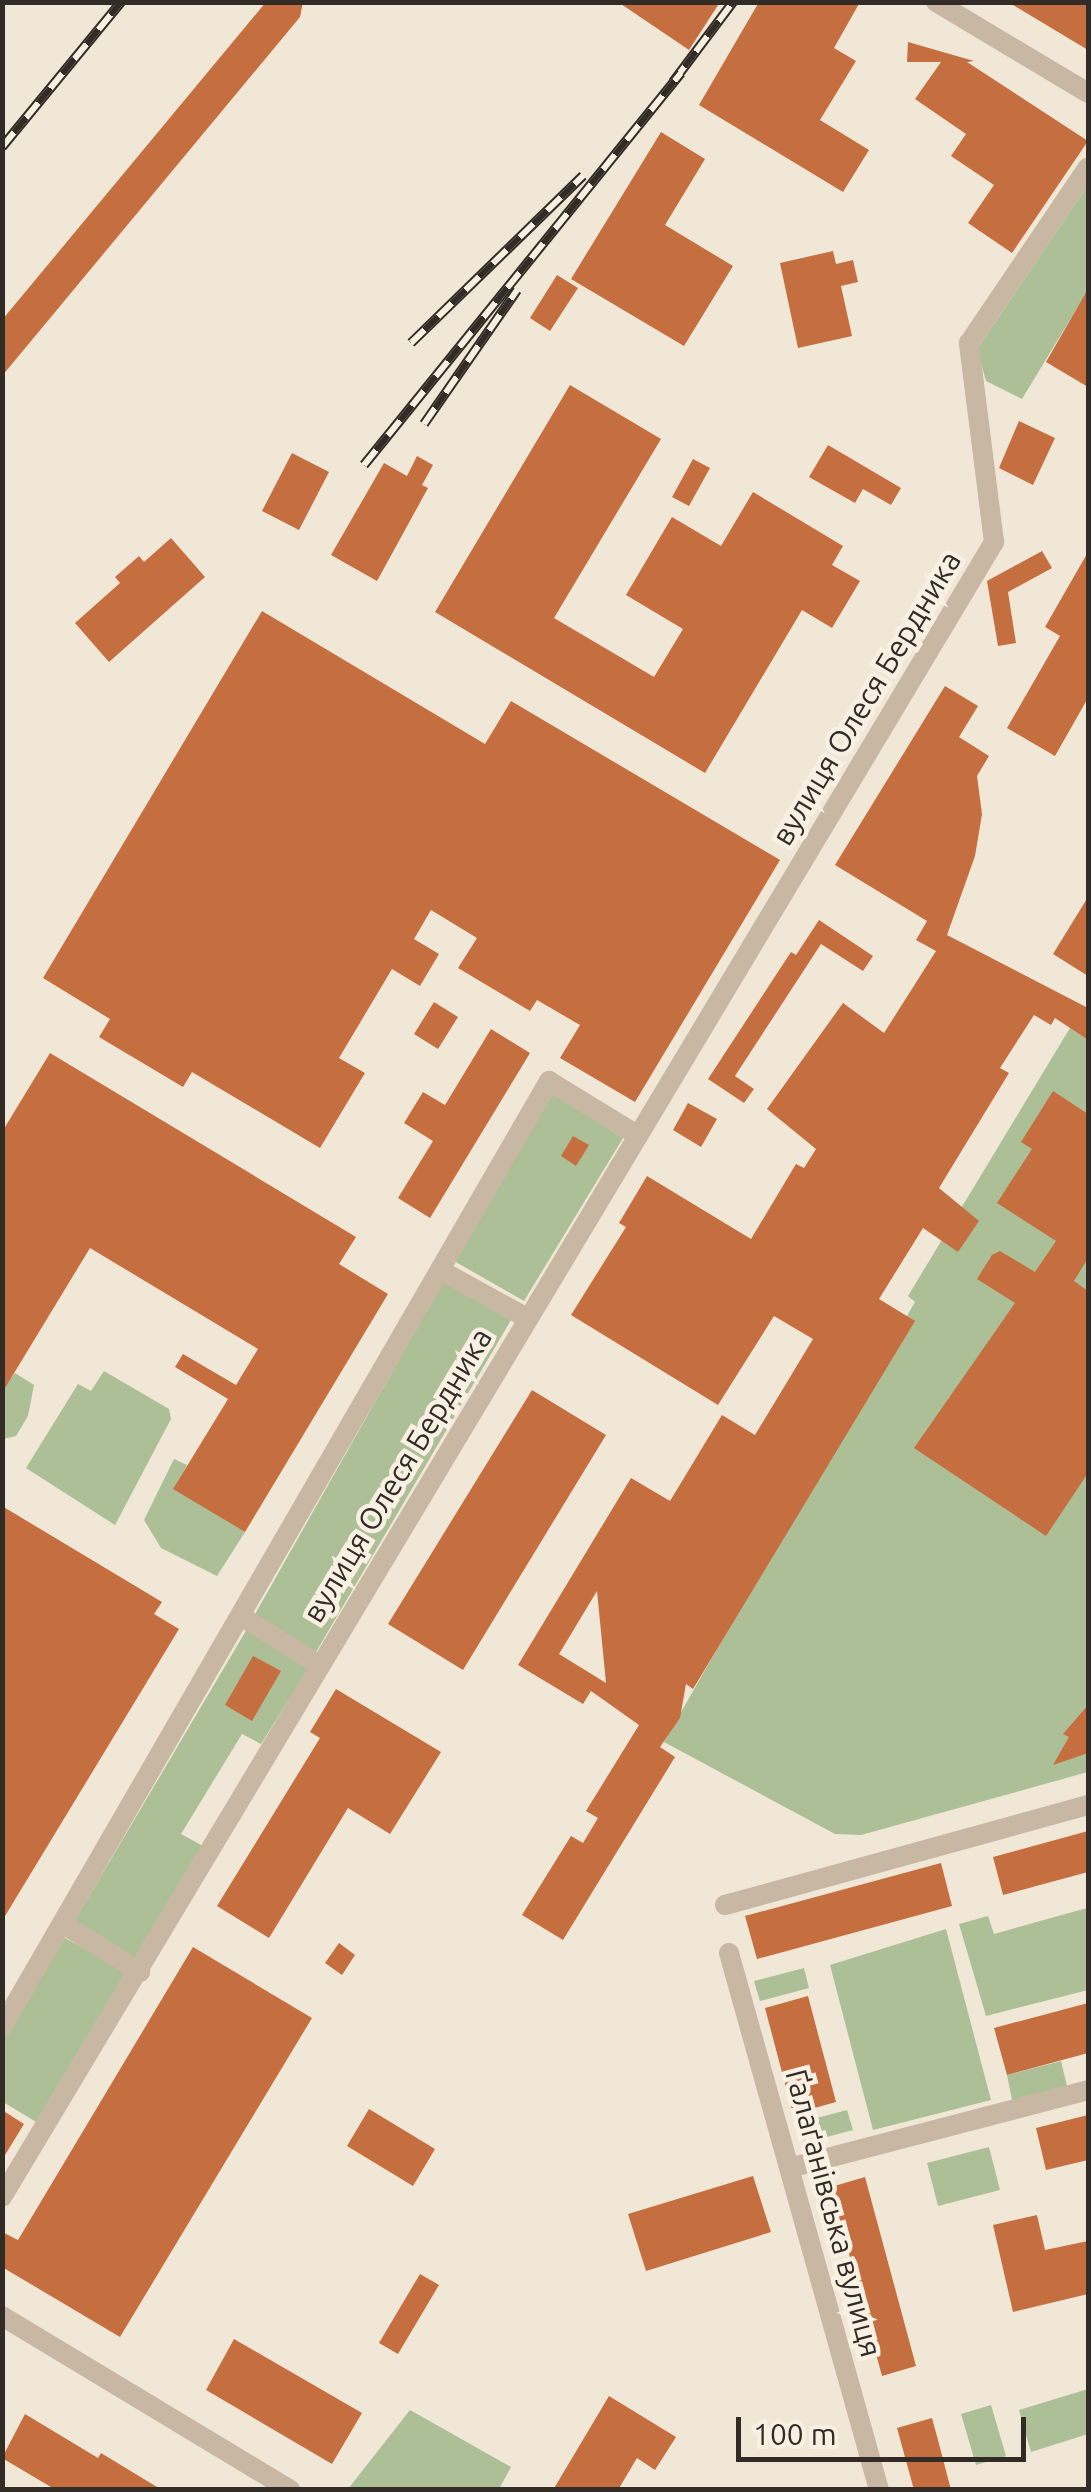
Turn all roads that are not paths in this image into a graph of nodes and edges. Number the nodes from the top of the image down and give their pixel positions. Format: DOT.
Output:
graph roads {
  1 [pos="936,2"];
  2 [pos="1088,93"];
  3 [pos="1088,166"];
  4 [pos="637,1134"];
  5 [pos="440,1270"];
  6 [pos="526,1316"];
  7 [pos="244,1618"];
  8 [pos="320,1665"];
  9 [pos="1088,1804"];
  10 [pos="725,1905"];
  11 [pos="63,1924"];
  12 [pos="729,1953"];
  13 [pos="140,1972"];
  14 [pos="2,2027"];
  15 [pos="1088,2090"];
  16 [pos="793,2167"];
  17 [pos="2,2198"];
  18 [pos="2,2316"];
  19 [pos="291,2490"];
  20 [pos="879,2490"];
  1 -- 2 [label="street"];
  3 -- 4 [label="street, вулиця Олеся Бердника"];
  4 -- 5 [label="street, вулиця Олеся Бердника"];
  4 -- 6 [label="street, вулиця Олеся Бердника"];
  5 -- 6 [label="street, вулиця Олеся Бердника"];
  5 -- 7 [label="street, вулиця Олеся Бердника"];
  6 -- 8 [label="street, вулиця Олеся Бердника"];
  7 -- 8 [label="street, вулиця Олеся Бердника"];
  7 -- 11 [label="street, вулиця Олеся Бердника"];
  8 -- 13 [label="street, вулиця Олеся Бердника"];
  9 -- 10 [label="street"];
  11 -- 13 [label="street"];
  11 -- 14 [label="street, вулиця Олеся Бердника"];
  12 -- 16 [label="street, Ґалаґанівська вулиця"];
  13 -- 17 [label="street, вулиця Олеся Бердника"];
  15 -- 16 [label="street"];
  16 -- 20 [label="street, Ґалаґанівська вулиця"];
  18 -- 19 [label="street"];
}
